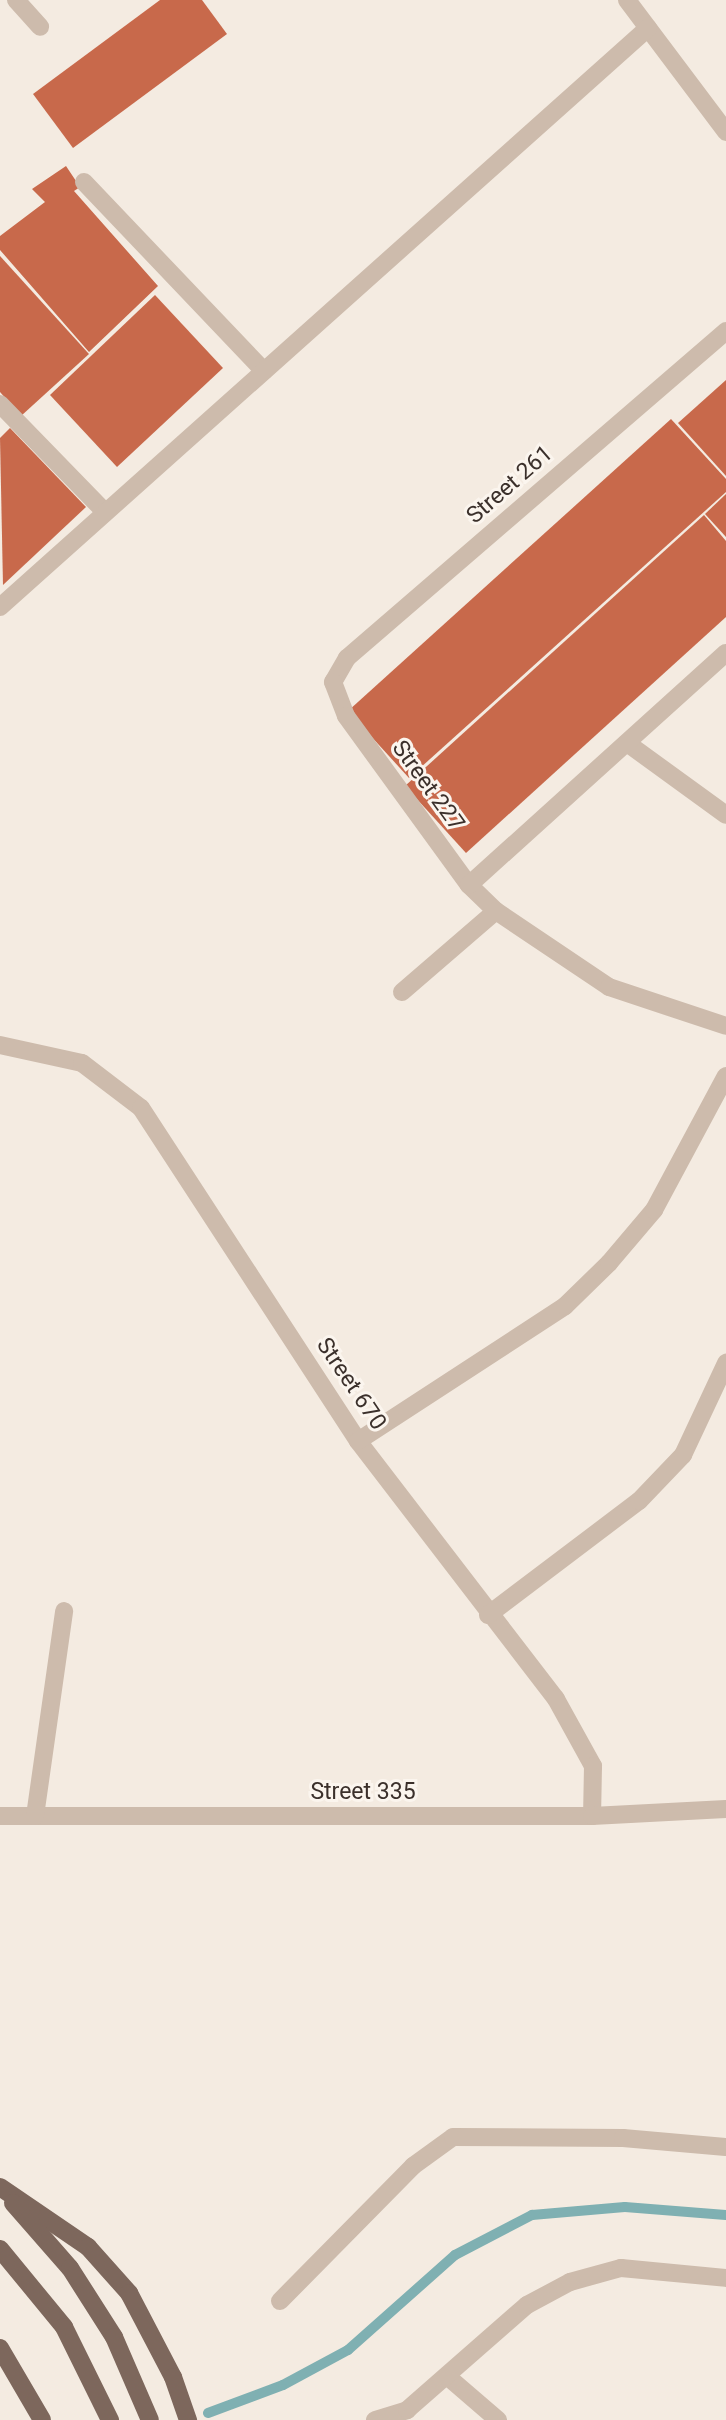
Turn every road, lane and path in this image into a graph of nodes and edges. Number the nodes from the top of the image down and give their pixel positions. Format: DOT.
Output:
graph roads {
  1 [pos="16,0"];
  2 [pos="632,2"];
  3 [pos="40,27"];
  4 [pos="648,28"];
  5 [pos="726,132"];
  6 [pos="83,182"];
  7 [pos="726,331"];
  8 [pos="264,371"];
  9 [pos="0,404"];
  10 [pos="105,512"];
  11 [pos="0,607"];
  12 [pos="726,653"];
  13 [pos="333,682"];
  14 [pos="627,743"];
  15 [pos="726,815"];
  16 [pos="469,885"];
  17 [pos="496,911"];
  18 [pos="402,992"];
  19 [pos="726,1026"];
  20 [pos="0,1045"];
  21 [pos="726,1076"];
  22 [pos="726,1363"];
  23 [pos="358,1441"];
  24 [pos="64,1611"];
  25 [pos="488,1615"];
  26 [pos="726,1809"];
  27 [pos="0,1816"];
  28 [pos="34,1816"];
  29 [pos="592,1816"];
  30 [pos="726,2147"];
  31 [pos="0,2187"];
  32 [pos="2,2250"];
  33 [pos="726,2278"];
  34 [pos="280,2301"];
  35 [pos="0,2348"];
  36 [pos="448,2377"];
  37 [pos="42,2420"];
  38 [pos="110,2420"];
  39 [pos="150,2420"];
  40 [pos="188,2420"];
  41 [pos="375,2420"];
  42 [pos="498,2420"];
  1 -- 3 [label="street"];
  2 -- 4 [label="street"];
  4 -- 5 [label="street"];
  4 -- 8 [label="street"];
  6 -- 8 [label="street"];
  7 -- 13 [label="street, Street 261"];
  8 -- 10 [label="street"];
  9 -- 10 [label="street"];
  10 -- 11 [label="street"];
  12 -- 14 [label="street"];
  13 -- 16 [label="street, Street 227"];
  14 -- 15 [label="street"];
  14 -- 16 [label="street"];
  16 -- 17 [label="street, Street 227"];
  17 -- 18 [label="street"];
  17 -- 19 [label="street, Street 227"];
  20 -- 23 [label="street, Street 670"];
  21 -- 23 [label="street"];
  22 -- 25 [label="street"];
  23 -- 25 [label="street, Street 670"];
  24 -- 28 [label="street"];
  25 -- 29 [label="street, Street 670"];
  26 -- 29 [label="street, Street 335"];
  27 -- 28 [label="street, Street 335"];
  28 -- 29 [label="street, Street 335"];
  30 -- 34 [label="street"];
  31 -- 39 [label="main road"];
  31 -- 40 [label="main road"];
  32 -- 38 [label="main road"];
  33 -- 36 [label="street"];
  35 -- 37 [label="main road"];
  36 -- 41 [label="street"];
  36 -- 42 [label="street"];
}
